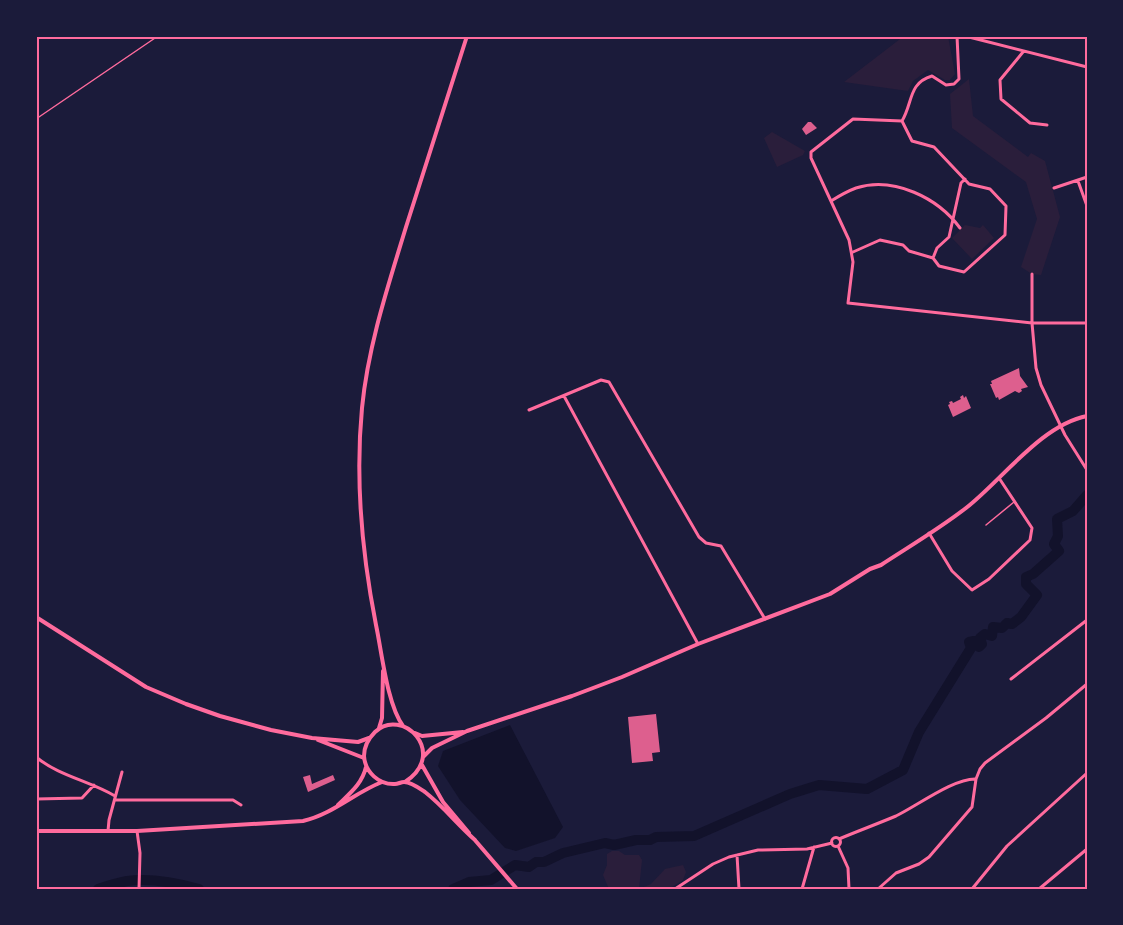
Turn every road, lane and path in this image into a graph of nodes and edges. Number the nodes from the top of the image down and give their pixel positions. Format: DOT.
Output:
graph roads {
  1 [pos="158,36"];
  2 [pos="467,36"];
  3 [pos="957,36"];
  4 [pos="965,36"];
  5 [pos="1023,51"];
  6 [pos="1087,67"];
  7 [pos="36,119"];
  8 [pos="902,121"];
  9 [pos="1047,125"];
  10 [pos="1087,177"];
  11 [pos="965,179"];
  12 [pos="1078,181"];
  13 [pos="1054,188"];
  14 [pos="831,201"];
  15 [pos="1087,206"];
  16 [pos="952,217"];
  17 [pos="960,228"];
  18 [pos="853,252"];
  19 [pos="933,258"];
  20 [pos="1032,274"];
  21 [pos="1032,323"];
  22 [pos="1087,323"];
  23 [pos="564,396"];
  24 [pos="529,410"];
  25 [pos="1087,416"];
  26 [pos="1060,426"];
  27 [pos="1087,470"];
  28 [pos="999,478"];
  29 [pos="1014,501"];
  30 [pos="986,525"];
  31 [pos="929,533"];
  32 [pos="36,617"];
  33 [pos="765,619"];
  34 [pos="1087,620"];
  35 [pos="698,644"];
  36 [pos="383,661"];
  37 [pos="1011,679"];
  38 [pos="1087,684"];
  39 [pos="403,726"];
  40 [pos="379,728"];
  41 [pos="467,731"];
  42 [pos="413,732"];
  43 [pos="312,738"];
  44 [pos="369,738"];
  45 [pos="36,757"];
  46 [pos="423,757"];
  47 [pos="364,758"];
  48 [pos="422,765"];
  49 [pos="366,767"];
  50 [pos="122,772"];
  51 [pos="1087,773"];
  52 [pos="976,779"];
  53 [pos="382,782"];
  54 [pos="405,782"];
  55 [pos="95,784"];
  56 [pos="115,798"];
  57 [pos="36,799"];
  58 [pos="241,805"];
  59 [pos="333,810"];
  60 [pos="36,831"];
  61 [pos="108,831"];
  62 [pos="137,831"];
  63 [pos="839,839"];
  64 [pos="475,840"];
  65 [pos="832,843"];
  66 [pos="838,846"];
  67 [pos="814,848"];
  68 [pos="1087,849"];
  69 [pos="737,855"];
  70 [pos="139,887"];
  71 [pos="516,888"];
  72 [pos="675,889"];
  73 [pos="739,889"];
  74 [pos="802,889"];
  75 [pos="849,889"];
  76 [pos="878,889"];
  77 [pos="972,889"];
  78 [pos="1039,889"];
  1 -- 7 [label="path"];
  2 -- 36 [label="main road"];
  3 -- 8 [label="street"];
  4 -- 5 [label="street"];
  5 -- 6 [label="street"];
  5 -- 9 [label="street"];
  8 -- 11 [label="street"];
  8 -- 14 [label="street"];
  10 -- 12 [label="street"];
  11 -- 16 [label="street"];
  11 -- 19 [label="street"];
  12 -- 13 [label="street"];
  12 -- 15 [label="street"];
  14 -- 16 [label="street"];
  14 -- 18 [label="street"];
  16 -- 17 [label="street"];
  16 -- 19 [label="street"];
  18 -- 19 [label="street"];
  18 -- 21 [label="street"];
  20 -- 21 [label="street"];
  21 -- 22 [label="street"];
  21 -- 26 [label="street"];
  23 -- 24 [label="street"];
  23 -- 33 [label="street"];
  23 -- 35 [label="street"];
  25 -- 26 [label="main road"];
  26 -- 27 [label="street"];
  26 -- 28 [label="main road"];
  28 -- 29 [label="street"];
  28 -- 31 [label="main road"];
  29 -- 30 [label="lane"];
  29 -- 31 [label="street"];
  31 -- 33 [label="main road"];
  32 -- 43 [label="main road"];
  33 -- 35 [label="main road"];
  34 -- 37 [label="street"];
  35 -- 41 [label="main road"];
  36 -- 39 [label="main road"];
  36 -- 40 [label="main road"];
  38 -- 52 [label="street"];
  39 -- 40 [label="main road"];
  39 -- 42 [label="main road"];
  40 -- 44 [label="main road"];
  41 -- 42 [label="main road"];
  41 -- 46 [label="main road"];
  42 -- 46 [label="main road"];
  43 -- 44 [label="main road"];
  43 -- 47 [label="main road"];
  44 -- 47 [label="main road"];
  45 -- 55 [label="street"];
  46 -- 48 [label="main road"];
  47 -- 49 [label="main road"];
  48 -- 54 [label="main road"];
  48 -- 64 [label="main road"];
  49 -- 53 [label="main road"];
  49 -- 59 [label="main road"];
  50 -- 56 [label="street"];
  51 -- 77 [label="street"];
  52 -- 63 [label="street"];
  52 -- 76 [label="street"];
  53 -- 54 [label="main road"];
  53 -- 59 [label="main road"];
  54 -- 64 [label="main road"];
  55 -- 56 [label="street"];
  55 -- 57 [label="street"];
  56 -- 58 [label="street"];
  56 -- 61 [label="street"];
  59 -- 62 [label="main road"];
  60 -- 61 [label="main road"];
  61 -- 62 [label="main road"];
  62 -- 70 [label="street"];
  63 -- 65 [label="street"];
  63 -- 66 [label="street"];
  64 -- 71 [label="main road"];
  65 -- 66 [label="street"];
  65 -- 67 [label="street"];
  66 -- 75 [label="street"];
  67 -- 69 [label="street"];
  67 -- 74 [label="street"];
  68 -- 78 [label="street"];
  69 -- 72 [label="street"];
  69 -- 73 [label="street"];
}
